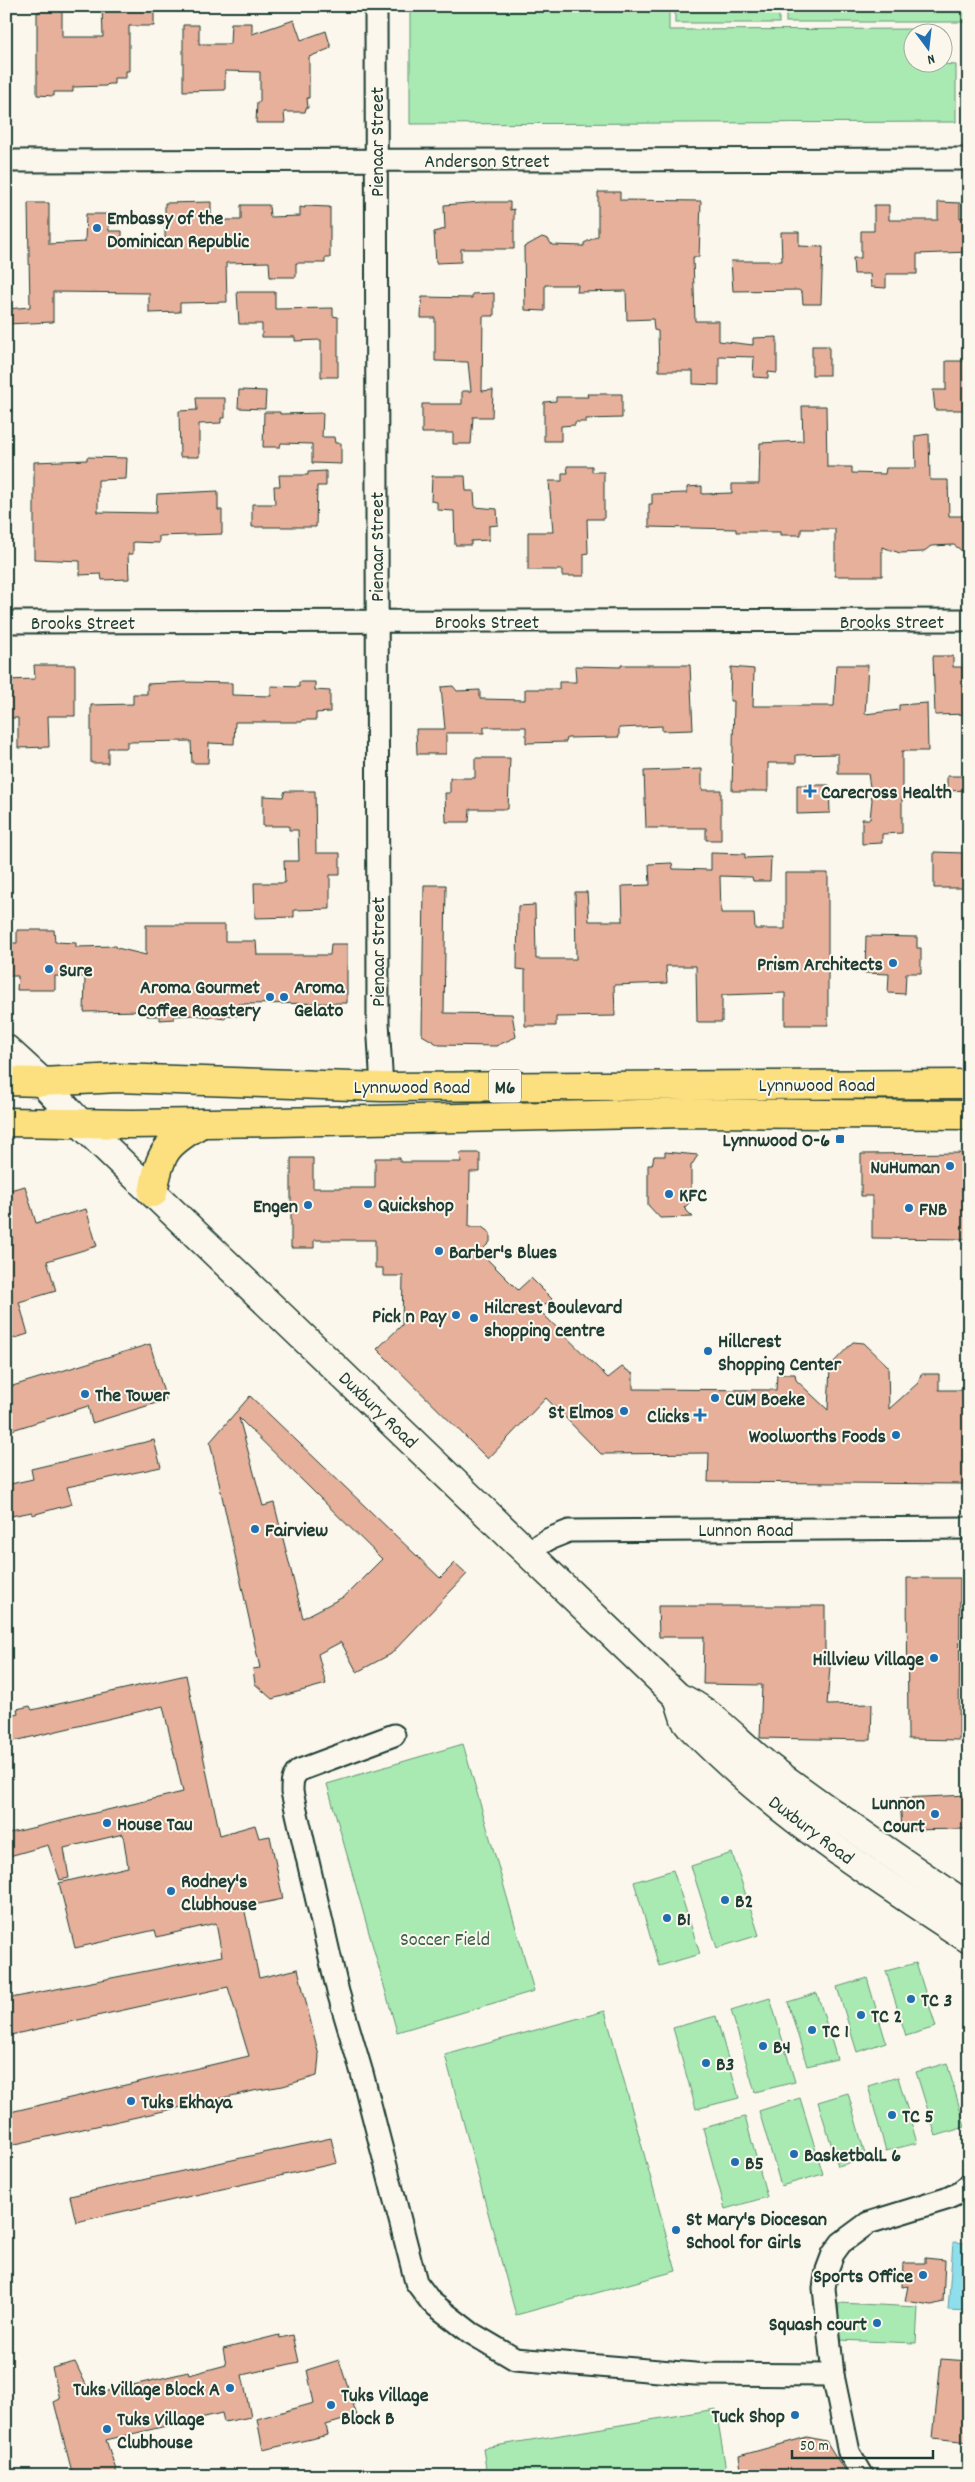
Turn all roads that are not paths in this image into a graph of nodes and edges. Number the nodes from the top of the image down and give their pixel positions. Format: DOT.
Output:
graph roads {
  1 [pos="376,6"];
  2 [pos="969,159"];
  3 [pos="376,160"];
  4 [pos="6,161"];
  5 [pos="969,620"];
  6 [pos="376,621"];
  7 [pos="6,622"];
  8 [pos="6,1049"];
  9 [pos="6,1081"];
  10 [pos="42,1082"];
  11 [pos="969,1084"];
  12 [pos="382,1087"];
  13 [pos="969,1115"];
  14 [pos="444,1118"];
  15 [pos="6,1122"];
  16 [pos="79,1122"];
  17 [pos="202,1123"];
  18 [pos="153,1193"];
  19 [pos="969,1528"];
  20 [pos="528,1552"];
  21 [pos="678,1697"];
  22 [pos="394,1735"];
  23 [pos="969,1907"];
  24 [pos="969,1939"];
  25 [pos="969,2185"];
  26 [pos="833,2375"];
  27 [pos="863,2476"];
  1 -- 3 [label="street, Pienaar Street"];
  2 -- 3 [label="street, Anderson Street"];
  3 -- 4 [label="street, Anderson Street"];
  3 -- 6 [label="street, Pienaar Street"];
  5 -- 6 [label="street, Brooks Street"];
  6 -- 7 [label="street, Brooks Street"];
  6 -- 12 [label="street, Pienaar Street"];
  8 -- 10 [label="main road, Duxbury Road"];
  9 -- 10 [label="main road, Lynnwood Road / M6"];
  10 -- 12 [label="main road, Lynnwood Road / M6"];
  10 -- 16 [label="main road, Duxbury Road"];
  11 -- 12 [label="main road, Lynnwood Road / M6"];
  12 -- 14 [label="main road"];
  13 -- 14 [label="main road, Lynnwood Road / M6"];
  14 -- 17 [label="main road, Lynnwood Road / M6"];
  15 -- 16 [label="main road, Lynnwood Road / M6"];
  16 -- 17 [label="main road, Lynnwood Road / M6"];
  16 -- 18 [label="main road, Duxbury Road"];
  17 -- 18 [label="main road"];
  18 -- 20 [label="main road, Duxbury Road"];
  19 -- 20 [label="street, Lunnon Road"];
  20 -- 21 [label="main road, Duxbury Road"];
  21 -- 23 [label="main road, Duxbury Road"];
  21 -- 24 [label="main road, Duxbury Road"];
  22 -- 26 [label="street"];
  25 -- 26 [label="street"];
  26 -- 27 [label="street"];
}
